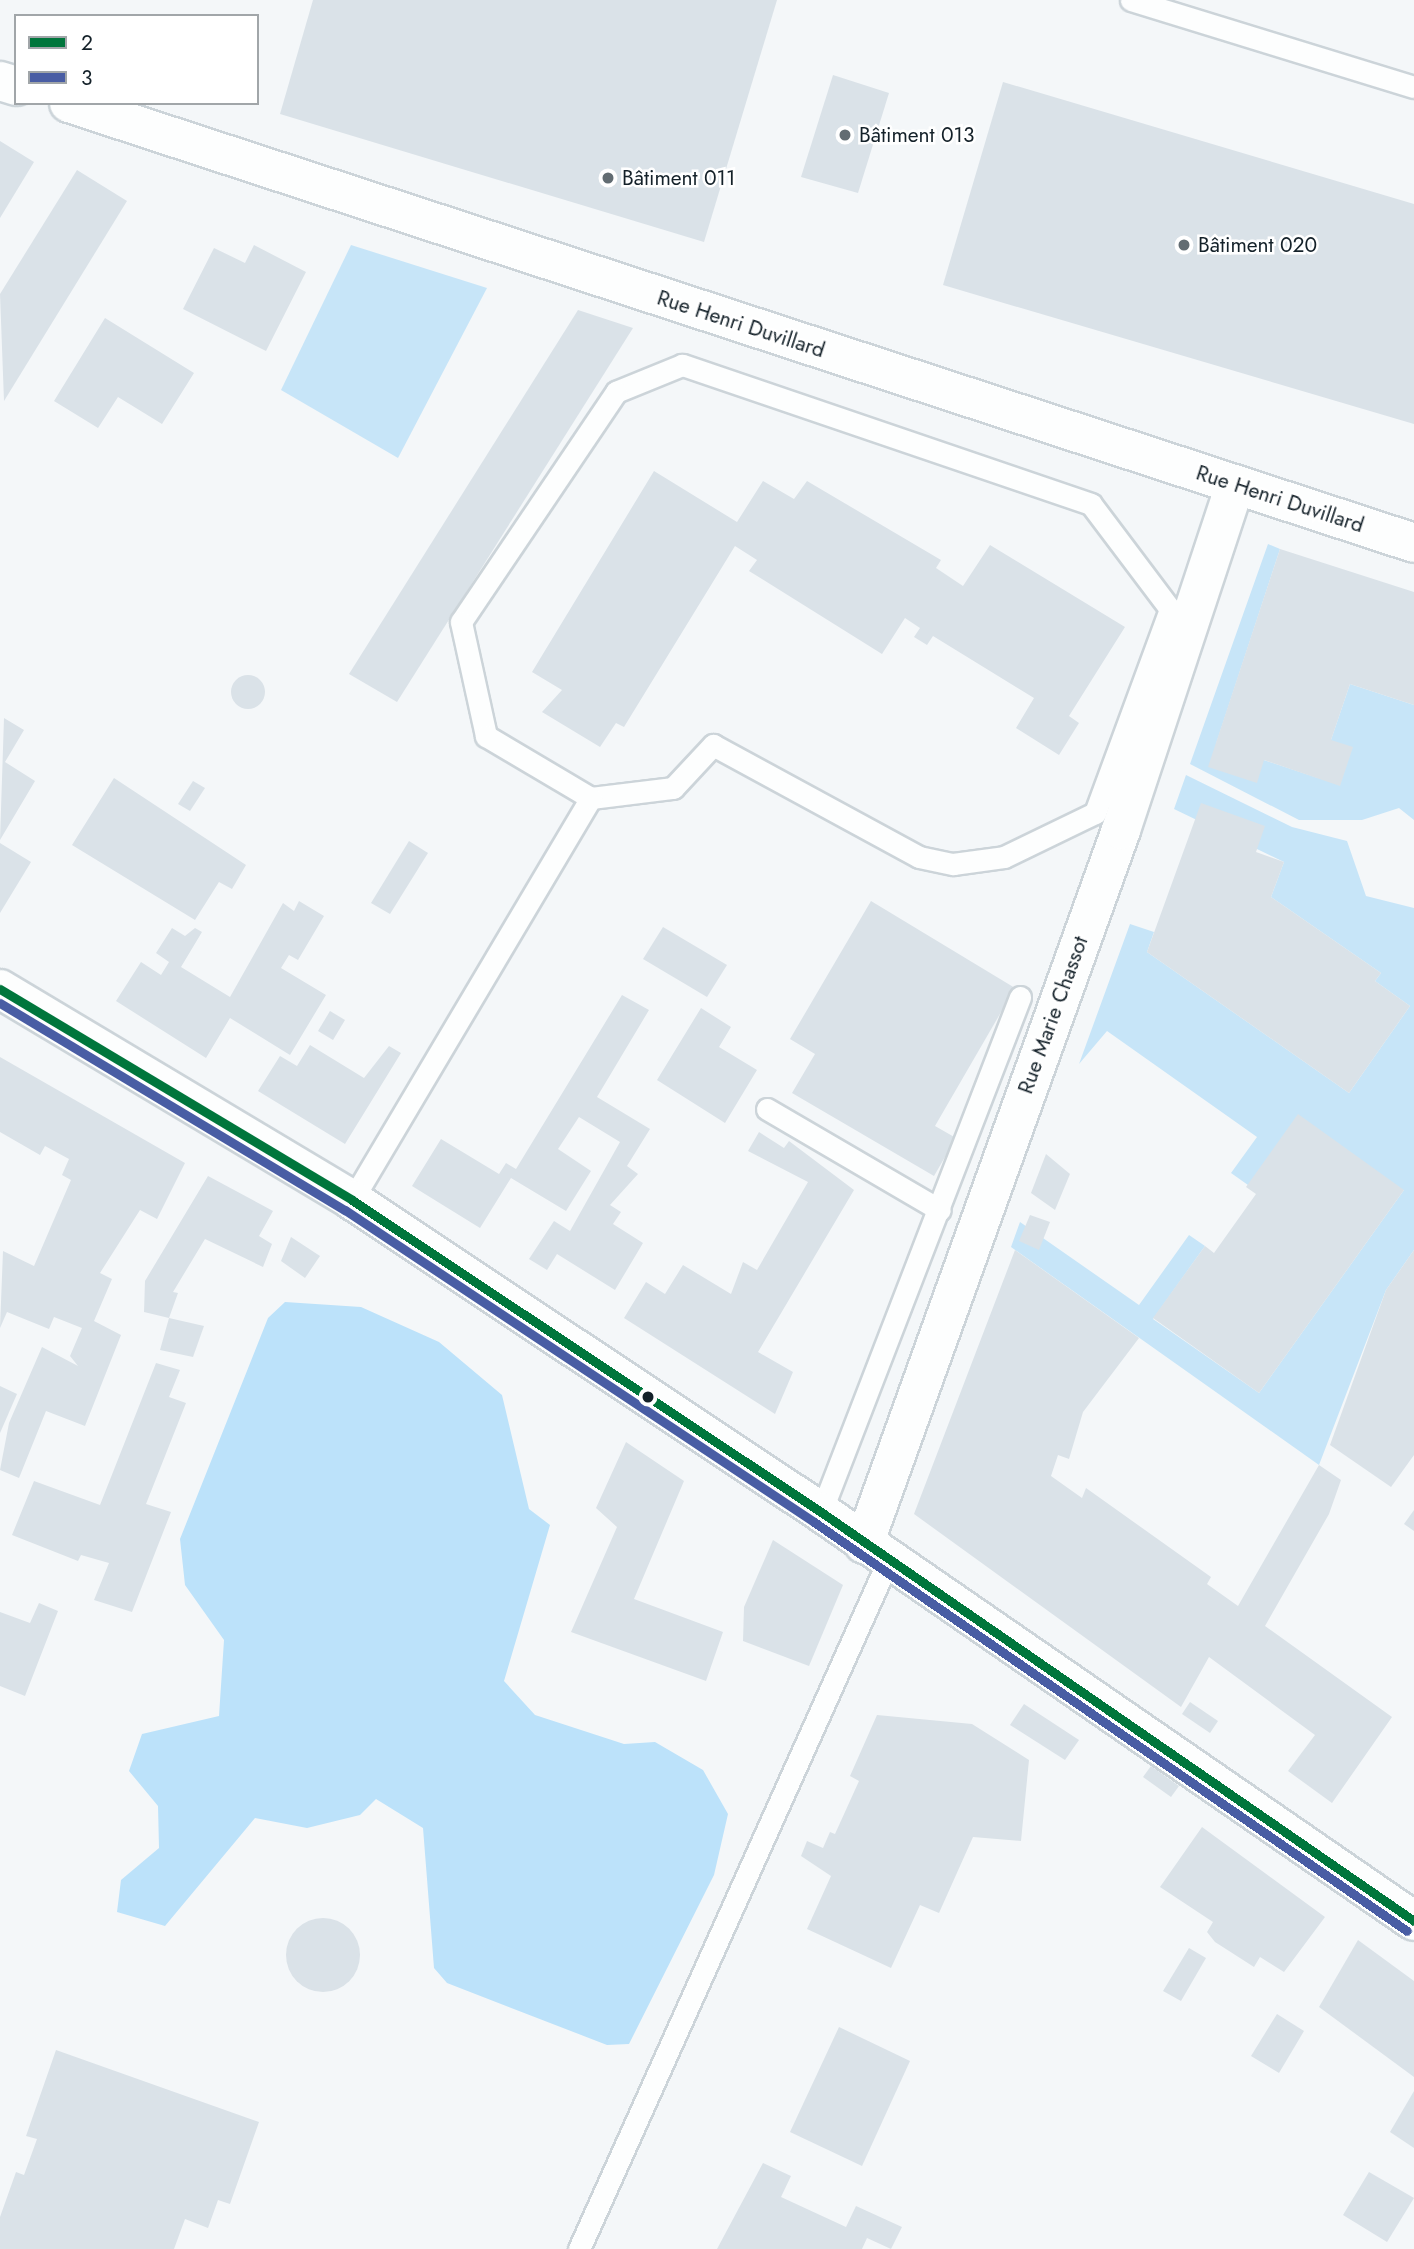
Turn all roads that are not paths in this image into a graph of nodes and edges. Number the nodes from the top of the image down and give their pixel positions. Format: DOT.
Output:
graph roads {
  1 [pos="1131,0"];
  2 [pos="1414,87"];
  3 [pos="75,105"];
  4 [pos="1235,485"];
  5 [pos="1414,543"];
  6 [pos="592,798"];
  7 [pos="0,989"];
  8 [pos="1020,997"];
  9 [pos="767,1109"];
  10 [pos="352,1200"];
  11 [pos="940,1210"];
  12 [pos="821,1512"];
  13 [pos="876,1552"];
  14 [pos="1414,1921"];
  15 [pos="579,2249"];
  1 -- 2 [label="lane"];
  3 -- 4 [label="street, Rue Henri Duvillard"];
  4 -- 5 [label="street, Rue Henri Duvillard"];
  4 -- 13 [label="street, Rue Marie Chassot"];
  6 -- 6 [label="lane"];
  6 -- 10 [label="lane"];
  7 -- 10 [label="street"];
  8 -- 11 [label="lane"];
  9 -- 11 [label="lane"];
  10 -- 12 [label="street"];
  11 -- 12 [label="lane"];
  12 -- 13 [label="street"];
  13 -- 14 [label="street"];
  13 -- 15 [label="lane"];
}
